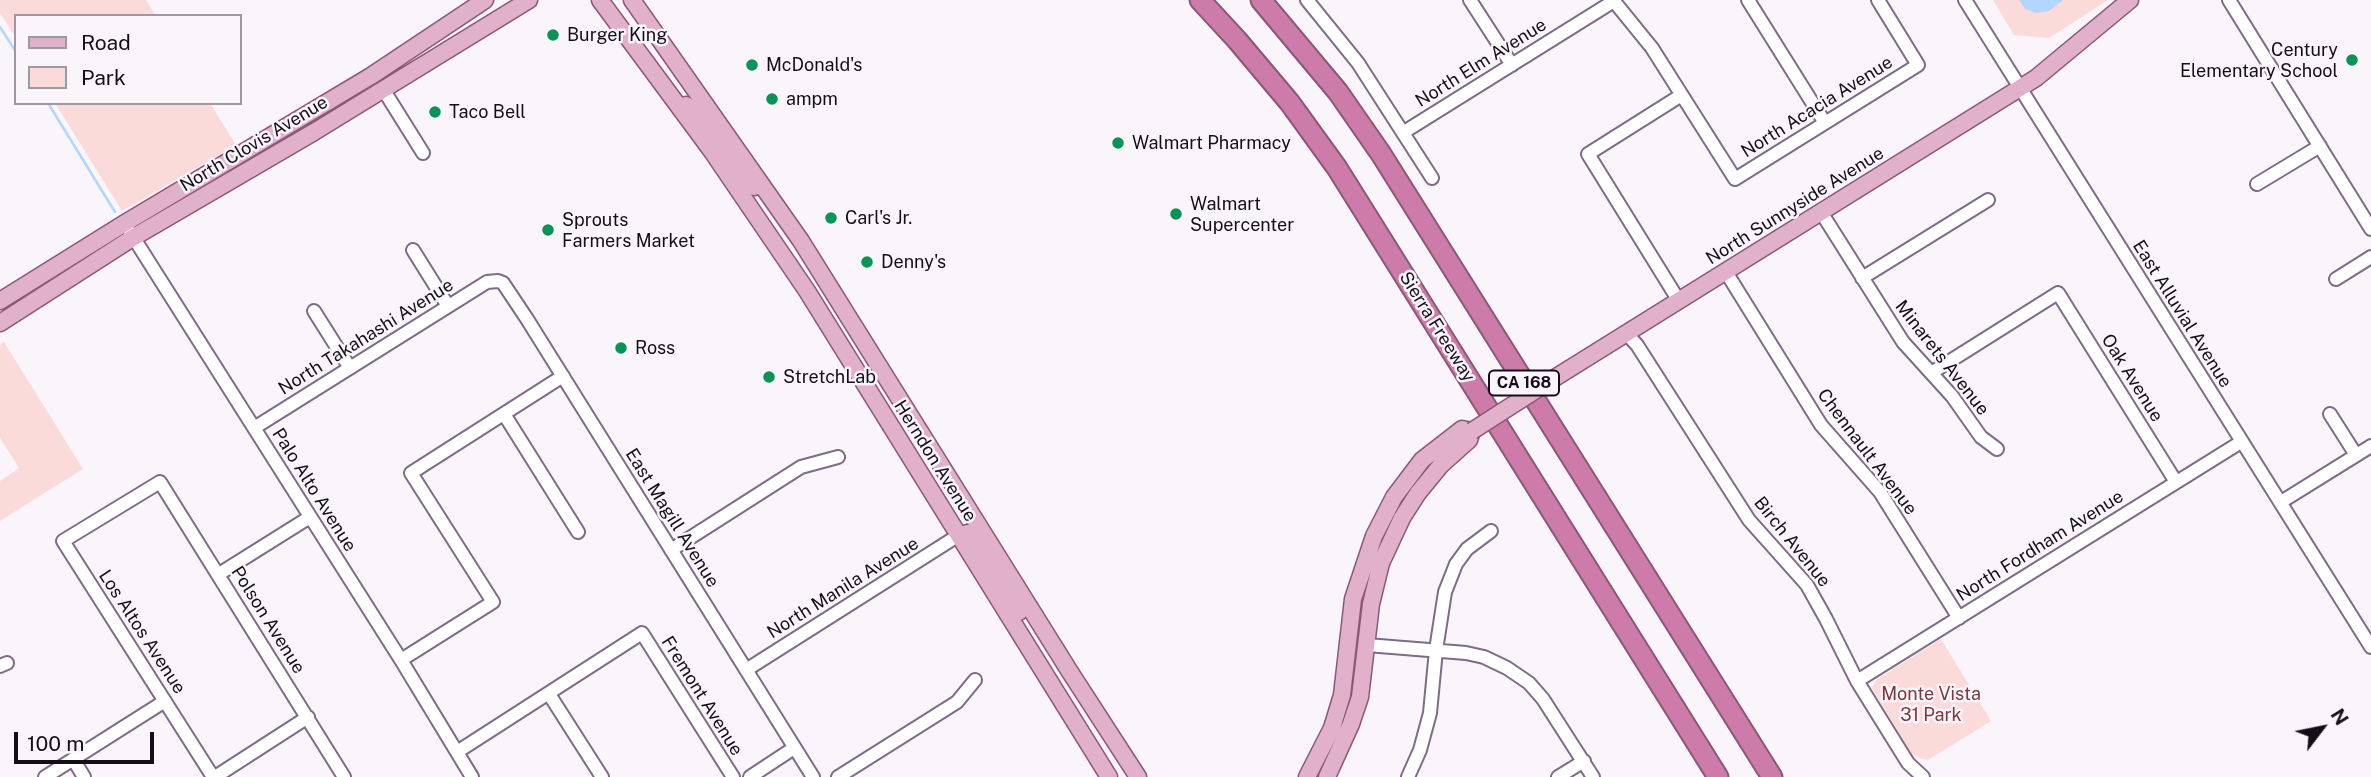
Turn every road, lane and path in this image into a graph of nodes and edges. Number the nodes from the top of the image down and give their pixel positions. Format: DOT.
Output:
graph roads {
  1 [pos="485,0"];
  2 [pos="530,0"];
  3 [pos="600,0"];
  4 [pos="632,0"];
  5 [pos="1200,0"];
  6 [pos="1261,0"];
  7 [pos="1307,0"];
  8 [pos="1470,0"];
  9 [pos="1613,0"];
  10 [pos="1748,0"];
  11 [pos="1878,0"];
  12 [pos="1965,0"];
  13 [pos="2130,0"];
  14 [pos="2229,0"];
  15 [pos="464,14"];
  16 [pos="1512,65"];
  17 [pos="660,82"];
  18 [pos="2020,88"];
  19 [pos="383,89"];
  20 [pos="1680,96"];
  21 [pos="1825,123"];
  22 [pos="1404,132"];
  23 [pos="2320,146"];
  24 [pos="423,153"];
  25 [pos="1432,178"];
  26 [pos="2257,184"];
  27 [pos="767,191"];
  28 [pos="1988,200"];
  29 [pos="747,201"];
  30 [pos="1821,212"];
  31 [pos="125,223"];
  32 [pos="2371,229"];
  33 [pos="134,237"];
  34 [pos="413,250"];
  35 [pos="2371,257"];
  36 [pos="1726,272"];
  37 [pos="1862,278"];
  38 [pos="2336,279"];
  39 [pos="498,281"];
  40 [pos="0,301"];
  41 [pos="1679,301"];
  42 [pos="839,302"];
  43 [pos="448,306"];
  44 [pos="314,311"];
  45 [pos="0,323"];
  46 [pos="1626,333"];
  47 [pos="350,368"];
  48 [pos="1931,373"];
  49 [pos="563,376"];
  50 [pos="866,386"];
  51 [pos="504,414"];
  52 [pos="2330,414"];
  53 [pos="254,428"];
  54 [pos="1472,430"];
  55 [pos="2241,442"];
  56 [pos="2371,446"];
  57 [pos="1997,449"];
  58 [pos="1432,451"];
  59 [pos="2356,455"];
  60 [pos="838,457"];
  61 [pos="160,482"];
  62 [pos="2176,482"];
  63 [pos="2281,502"];
  64 [pos="310,516"];
  65 [pos="1383,517"];
  66 [pos="981,528"];
  67 [pos="1491,531"];
  68 [pos="578,532"];
  69 [pos="959,535"];
  70 [pos="671,550"];
  71 [pos="1381,563"];
  72 [pos="219,574"];
  73 [pos="1671,618"];
  74 [pos="1959,618"];
  75 [pos="1367,645"];
  76 [pos="2371,647"];
  77 [pos="1436,650"];
  78 [pos="401,660"];
  79 [pos="746,670"];
  80 [pos="1070,673"];
  81 [pos="1346,674"];
  82 [pos="975,680"];
  83 [pos="1857,681"];
  84 [pos="549,694"];
  85 [pos="166,701"];
  86 [pos="308,717"];
  87 [pos="794,748"];
  88 [pos="457,751"];
  89 [pos="73,760"];
  90 [pos="1584,761"];
  91 [pos="45,777"];
  92 [pos="84,777"];
  93 [pos="214,777"];
  94 [pos="344,777"];
  95 [pos="472,777"];
  96 [pos="602,777"];
  97 [pos="733,777"];
  98 [pos="750,777"];
  99 [pos="813,777"];
  100 [pos="838,777"];
  101 [pos="1109,777"];
  102 [pos="1138,777"];
  103 [pos="1307,777"];
  104 [pos="1317,777"];
  105 [pos="1327,777"];
  106 [pos="1408,777"];
  107 [pos="1558,777"];
  108 [pos="1593,777"];
  109 [pos="1718,777"];
  110 [pos="1772,777"];
  111 [pos="1786,777"];
  112 [pos="1923,777"];
  1 -- 15 [label="main road, North Clovis Avenue"];
  2 -- 19 [label="main road, North Clovis Avenue"];
  3 -- 17 [label="main road, Herndon Avenue"];
  4 -- 27 [label="main road, Herndon Avenue"];
  5 -- 109 [label="highway, Sierra Freeway / CA 168"];
  6 -- 73 [label="highway, CA 168"];
  7 -- 22 [label="street"];
  8 -- 16 [label="street"];
  9 -- 16 [label="street, North Elm Avenue"];
  9 -- 20 [label="street"];
  10 -- 21 [label="street"];
  11 -- 21 [label="street, North Acacia Avenue"];
  12 -- 18 [label="street, East Alluvial Avenue"];
  13 -- 18 [label="main road, North Sunnyside Avenue"];
  14 -- 23 [label="street"];
  15 -- 19 [label="main road"];
  15 -- 31 [label="main road, North Clovis Avenue"];
  16 -- 22 [label="street, North Elm Avenue"];
  17 -- 27 [label="main road"];
  17 -- 29 [label="main road, Herndon Avenue"];
  18 -- 30 [label="main road, North Sunnyside Avenue"];
  18 -- 55 [label="street, East Alluvial Avenue"];
  19 -- 24 [label="street"];
  19 -- 33 [label="main road, North Clovis Avenue"];
  20 -- 21 [label="street, North Acacia Avenue"];
  20 -- 41 [label="street"];
  22 -- 25 [label="street"];
  23 -- 26 [label="street"];
  23 -- 32 [label="street"];
  27 -- 42 [label="main road, Herndon Avenue"];
  28 -- 37 [label="street"];
  29 -- 42 [label="main road"];
  29 -- 50 [label="main road, Herndon Avenue"];
  30 -- 36 [label="main road, North Sunnyside Avenue"];
  30 -- 37 [label="street, Minarets Avenue"];
  31 -- 33 [label="street, Palo Alto Avenue"];
  31 -- 40 [label="main road, North Clovis Avenue"];
  33 -- 45 [label="main road, North Clovis Avenue"];
  33 -- 53 [label="street, Palo Alto Avenue"];
  34 -- 43 [label="street"];
  35 -- 38 [label="street"];
  36 -- 41 [label="main road, North Sunnyside Avenue"];
  36 -- 74 [label="street, Chennault Avenue"];
  37 -- 48 [label="street, Minarets Avenue"];
  39 -- 43 [label="street, North Takahashi Avenue"];
  39 -- 49 [label="street, East Magill Avenue"];
  41 -- 46 [label="main road, North Sunnyside Avenue"];
  42 -- 66 [label="main road, Herndon Avenue"];
  43 -- 47 [label="street, North Takahashi Avenue"];
  44 -- 47 [label="street"];
  46 -- 54 [label="main road, North Sunnyside Avenue, bridge"];
  46 -- 83 [label="street, Birch Avenue"];
  47 -- 53 [label="street, North Takahashi Avenue"];
  48 -- 57 [label="street, Minarets Avenue"];
  48 -- 62 [label="street, Oak Avenue"];
  49 -- 51 [label="street"];
  49 -- 70 [label="street, East Magill Avenue"];
  50 -- 66 [label="main road"];
  50 -- 69 [label="main road, Herndon Avenue"];
  51 -- 68 [label="street"];
  51 -- 78 [label="street"];
  52 -- 59 [label="street"];
  53 -- 64 [label="street, Palo Alto Avenue"];
  54 -- 58 [label="main road, North Sunnyside Avenue"];
  54 -- 71 [label="main road, North Sunnyside Avenue"];
  55 -- 62 [label="street, North Fordham Avenue"];
  55 -- 63 [label="street, East Alluvial Avenue"];
  56 -- 59 [label="street"];
  58 -- 65 [label="main road, North Sunnyside Avenue"];
  58 -- 71 [label="main road"];
  59 -- 63 [label="street"];
  60 -- 70 [label="street"];
  61 -- 72 [label="street, Polson Avenue"];
  61 -- 85 [label="street, Los Altos Avenue"];
  62 -- 74 [label="street, North Fordham Avenue"];
  63 -- 76 [label="street, East Alluvial Avenue"];
  64 -- 72 [label="street"];
  64 -- 78 [label="street, Palo Alto Avenue"];
  65 -- 75 [label="main road"];
  65 -- 81 [label="main road, North Sunnyside Avenue"];
  66 -- 80 [label="main road, Herndon Avenue"];
  67 -- 77 [label="street"];
  69 -- 79 [label="street, North Manila Avenue"];
  69 -- 80 [label="main road"];
  69 -- 101 [label="main road, Herndon Avenue"];
  70 -- 79 [label="street, East Magill Avenue"];
  71 -- 75 [label="main road, North Sunnyside Avenue"];
  72 -- 86 [label="street, Polson Avenue"];
  73 -- 110 [label="highway, CA 168"];
  73 -- 111 [label="highway"];
  74 -- 83 [label="street, North Fordham Avenue"];
  75 -- 77 [label="street"];
  75 -- 105 [label="main road, North Sunnyside Avenue"];
  77 -- 90 [label="street"];
  77 -- 106 [label="street"];
  78 -- 88 [label="street, Palo Alto Avenue"];
  79 -- 87 [label="street, East Magill Avenue"];
  80 -- 102 [label="main road, Herndon Avenue"];
  81 -- 103 [label="main road, North Sunnyside Avenue"];
  81 -- 104 [label="main road"];
  82 -- 100 [label="street"];
  83 -- 112 [label="street, Birch Avenue"];
  84 -- 88 [label="street"];
  84 -- 96 [label="street"];
  84 -- 97 [label="street, Fremont Avenue"];
  85 -- 89 [label="street"];
  85 -- 93 [label="street, Los Altos Avenue"];
  86 -- 93 [label="street"];
  86 -- 94 [label="street, Polson Avenue"];
  87 -- 98 [label="street"];
  87 -- 99 [label="street, East Magill Avenue"];
  88 -- 95 [label="street, Palo Alto Avenue"];
  89 -- 91 [label="street"];
  89 -- 92 [label="street"];
  90 -- 107 [label="street"];
  90 -- 108 [label="street"];
}
